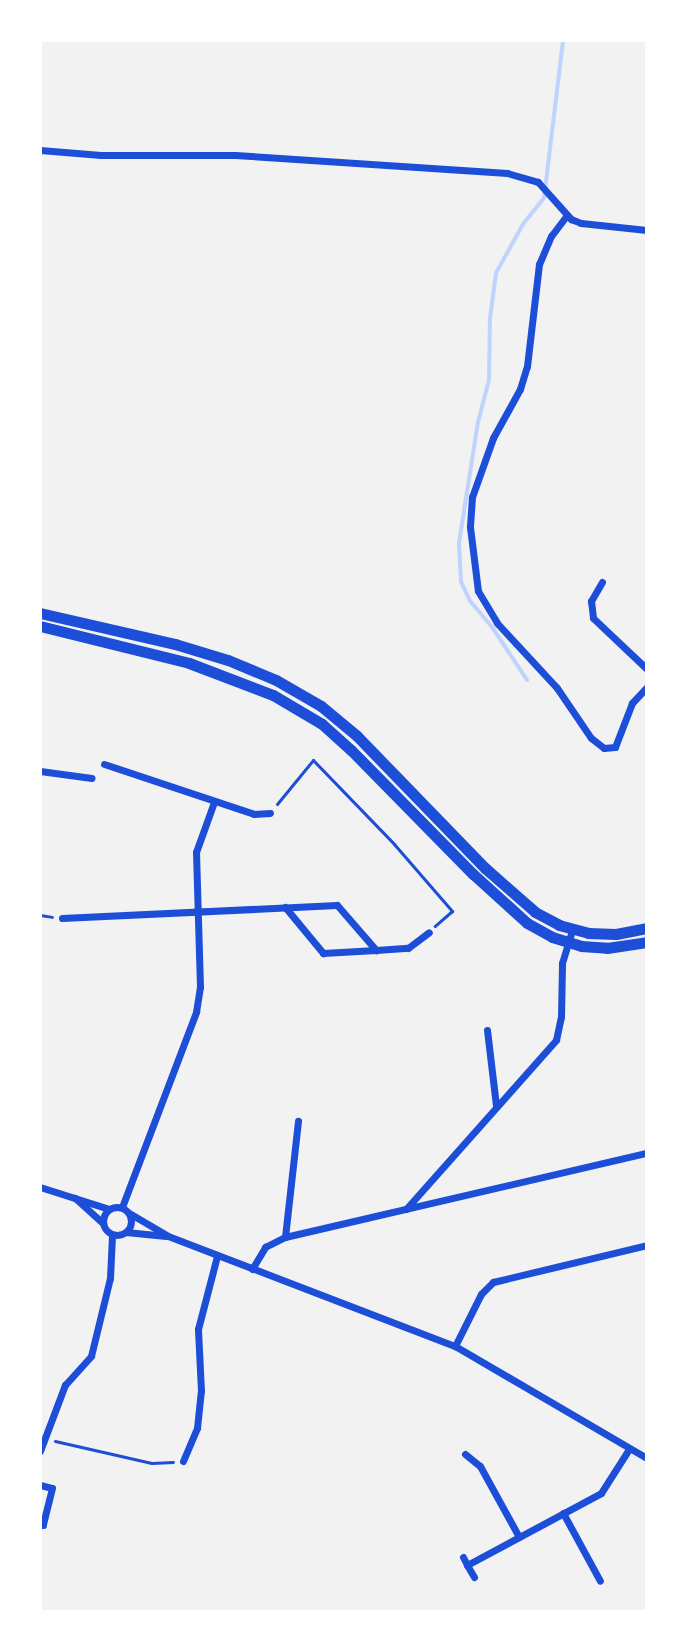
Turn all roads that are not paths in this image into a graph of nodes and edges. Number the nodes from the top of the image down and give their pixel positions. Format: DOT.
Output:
graph roads {
  1 [pos="40,150"];
  2 [pos="567,215"];
  3 [pos="647,230"];
  4 [pos="602,582"];
  5 [pos="40,613"];
  6 [pos="40,626"];
  7 [pos="647,669"];
  8 [pos="647,687"];
  9 [pos="104,764"];
  10 [pos="40,771"];
  11 [pos="92,778"];
  12 [pos="214,802"];
  13 [pos="270,813"];
  14 [pos="285,907"];
  15 [pos="196,912"];
  16 [pos="62,918"];
  17 [pos="647,928"];
  18 [pos="572,930"];
  19 [pos="429,932"];
  20 [pos="647,942"];
  21 [pos="568,943"];
  22 [pos="376,950"];
  23 [pos="487,1030"];
  24 [pos="496,1105"];
  25 [pos="298,1121"];
  26 [pos="647,1153"];
  27 [pos="40,1187"];
  28 [pos="75,1198"];
  29 [pos="122,1207"];
  30 [pos="109,1209"];
  31 [pos="405,1211"];
  32 [pos="129,1213"];
  33 [pos="102,1222"];
  34 [pos="126,1232"];
  35 [pos="112,1235"];
  36 [pos="168,1236"];
  37 [pos="285,1237"];
  38 [pos="647,1245"];
  39 [pos="217,1256"];
  40 [pos="252,1269"];
  41 [pos="455,1346"];
  42 [pos="629,1449"];
  43 [pos="40,1451"];
  44 [pos="465,1454"];
  45 [pos="647,1458"];
  46 [pos="183,1461"];
  47 [pos="40,1485"];
  48 [pos="563,1513"];
  49 [pos="40,1525"];
  50 [pos="519,1537"];
  51 [pos="474,1577"];
  52 [pos="600,1581"];
  1 -- 2 [label="street"];
  2 -- 3 [label="street"];
  2 -- 8 [label="street"];
  4 -- 7 [label="street"];
  5 -- 18 [label="main road"];
  6 -- 21 [label="main road"];
  9 -- 12 [label="street"];
  10 -- 11 [label="street"];
  12 -- 13 [label="street"];
  12 -- 15 [label="street"];
  14 -- 15 [label="street"];
  14 -- 22 [label="street"];
  14 -- 22 [label="street"];
  15 -- 16 [label="street"];
  15 -- 29 [label="street"];
  17 -- 18 [label="main road"];
  18 -- 21 [label="street"];
  19 -- 22 [label="street"];
  20 -- 21 [label="main road"];
  21 -- 24 [label="street"];
  23 -- 24 [label="street"];
  24 -- 31 [label="street"];
  25 -- 37 [label="street"];
  26 -- 31 [label="street"];
  27 -- 28 [label="street"];
  28 -- 30 [label="street"];
  28 -- 33 [label="street"];
  29 -- 30 [label="street"];
  29 -- 32 [label="street"];
  30 -- 33 [label="street"];
  31 -- 37 [label="street"];
  32 -- 34 [label="street"];
  32 -- 36 [label="street"];
  33 -- 35 [label="street"];
  34 -- 35 [label="street"];
  34 -- 36 [label="street"];
  35 -- 43 [label="street"];
  36 -- 39 [label="street"];
  37 -- 40 [label="street"];
  38 -- 41 [label="street"];
  39 -- 40 [label="street"];
  39 -- 46 [label="street"];
  40 -- 41 [label="street"];
  41 -- 42 [label="street"];
  42 -- 45 [label="street"];
  42 -- 48 [label="street"];
  44 -- 50 [label="street"];
  47 -- 49 [label="street"];
  48 -- 50 [label="street"];
  48 -- 52 [label="street"];
  50 -- 51 [label="street"];
}
